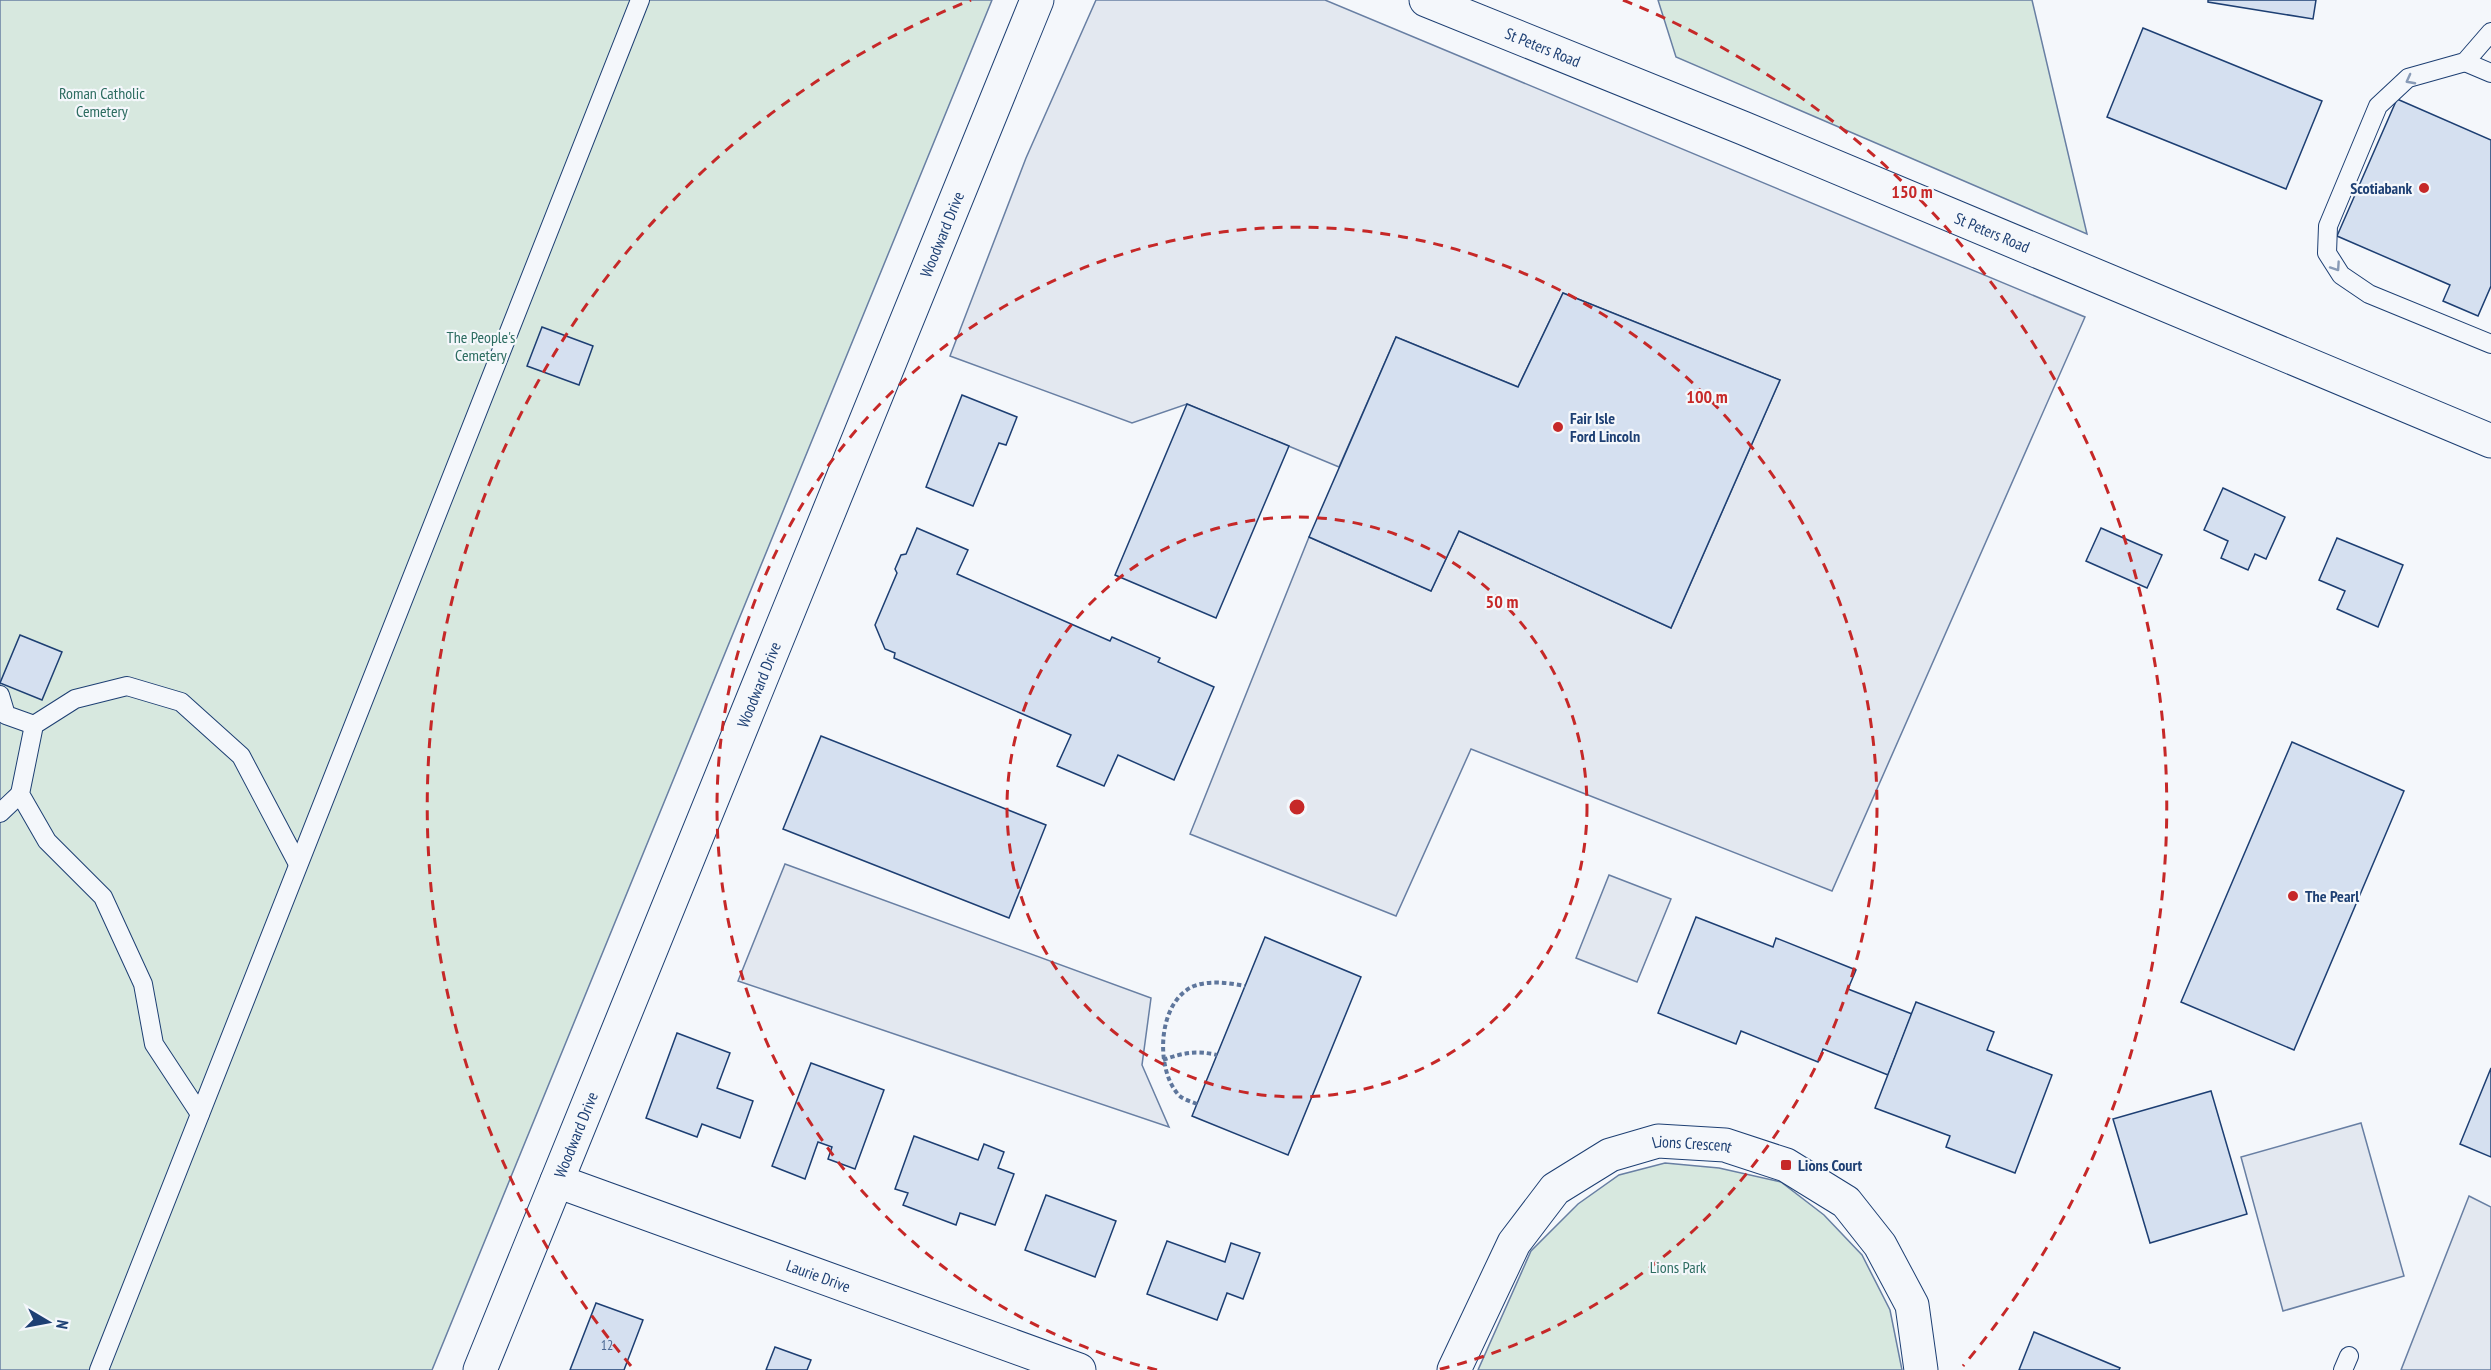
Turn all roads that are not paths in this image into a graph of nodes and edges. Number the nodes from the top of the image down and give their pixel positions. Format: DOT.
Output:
graph roads {
  1 [pos="640,0"];
  2 [pos="1037,0"];
  3 [pos="1426,0"];
  4 [pos="2491,32"];
  5 [pos="2465,62"];
  6 [pos="2491,73"];
  7 [pos="2491,344"];
  8 [pos="2491,441"];
  9 [pos="0,695"];
  10 [pos="34,725"];
  11 [pos="20,794"];
  12 [pos="0,813"];
  13 [pos="298,864"];
  14 [pos="200,1114"];
  15 [pos="557,1181"];
  16 [pos="99,1370"];
  17 [pos="480,1370"];
  18 [pos="1079,1370"];
  19 [pos="1454,1370"];
  20 [pos="1921,1370"];
  1 -- 13 [label="lane"];
  2 -- 15 [label="street, Woodward Drive"];
  3 -- 8 [label="street, St Peters Road"];
  4 -- 5 [label="lane"];
  5 -- 6 [label="lane"];
  5 -- 7 [label="lane, one-way"];
  9 -- 10 [label="lane"];
  10 -- 11 [label="lane"];
  10 -- 13 [label="lane"];
  11 -- 12 [label="lane"];
  11 -- 14 [label="lane"];
  13 -- 14 [label="lane"];
  14 -- 16 [label="lane"];
  15 -- 17 [label="street, Woodward Drive"];
  15 -- 18 [label="street, Laurie Drive"];
  19 -- 20 [label="street, Lions Crescent"];
}
